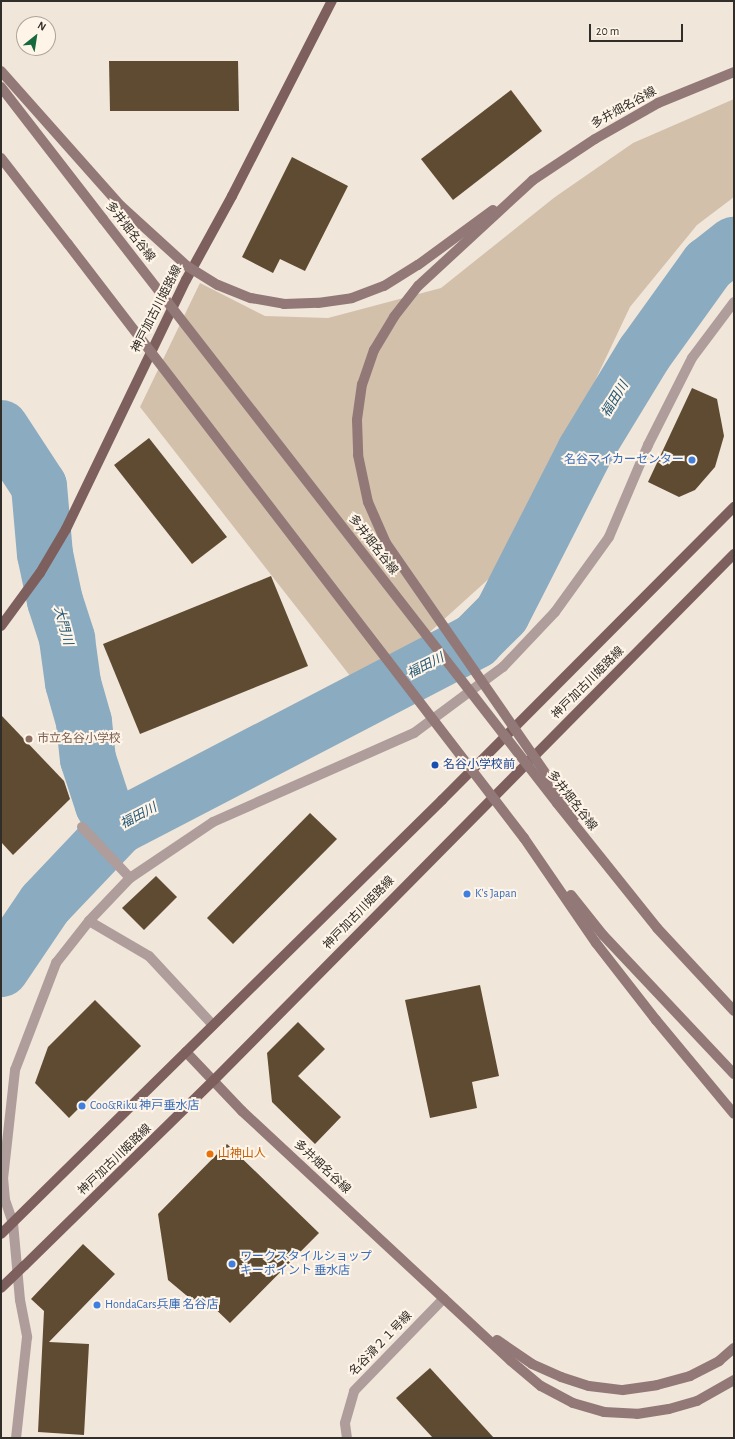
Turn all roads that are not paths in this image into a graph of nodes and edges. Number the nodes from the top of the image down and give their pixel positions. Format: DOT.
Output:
graph roads {
  1 [pos="332,1"];
  2 [pos="1,71"];
  3 [pos="734,72"];
  4 [pos="1,87"];
  5 [pos="1,158"];
  6 [pos="533,180"];
  7 [pos="734,302"];
  8 [pos="734,507"];
  9 [pos="734,554"];
  10 [pos="1,626"];
  11 [pos="560,800"];
  12 [pos="82,827"];
  13 [pos="524,838"];
  14 [pos="130,878"];
  15 [pos="89,921"];
  16 [pos="734,1011"];
  17 [pos="213,1025"];
  18 [pos="186,1052"];
  19 [pos="734,1074"];
  20 [pos="214,1080"];
  21 [pos="734,1114"];
  22 [pos="13,1223"];
  23 [pos="1,1234"];
  24 [pos="1,1288"];
  25 [pos="444,1298"];
  26 [pos="734,1348"];
  27 [pos="734,1380"];
  28 [pos="16,1438"];
  29 [pos="347,1438"];
  1 -- 10 [label="main road, 神戸加古川姫路線"];
  2 -- 6 [label="street, bridge"];
  3 -- 6 [label="street, 多井畑名谷線"];
  4 -- 11 [label="street, 多井畑名谷線, bridge"];
  5 -- 13 [label="street, bridge"];
  6 -- 11 [label="street, bridge"];
  7 -- 14 [label="street"];
  8 -- 17 [label="main road, 神戸加古川姫路線"];
  9 -- 20 [label="main road, 神戸加古川姫路線"];
  11 -- 16 [label="street"];
  12 -- 14 [label="street"];
  13 -- 19 [label="street"];
  13 -- 21 [label="street"];
  14 -- 15 [label="street"];
  15 -- 17 [label="street"];
  15 -- 22 [label="street"];
  17 -- 18 [label="main road, 神戸加古川姫路線"];
  18 -- 20 [label="street, 多井畑名谷線"];
  18 -- 22 [label="main road, 神戸加古川姫路線"];
  20 -- 24 [label="main road, 神戸加古川姫路線, bridge"];
  20 -- 25 [label="street, 多井畑名谷線"];
  22 -- 23 [label="main road, 神戸加古川姫路線"];
  22 -- 28 [label="street"];
  25 -- 26 [label="street"];
  25 -- 27 [label="street"];
  25 -- 29 [label="street, 名谷滑２１号線"];
}
